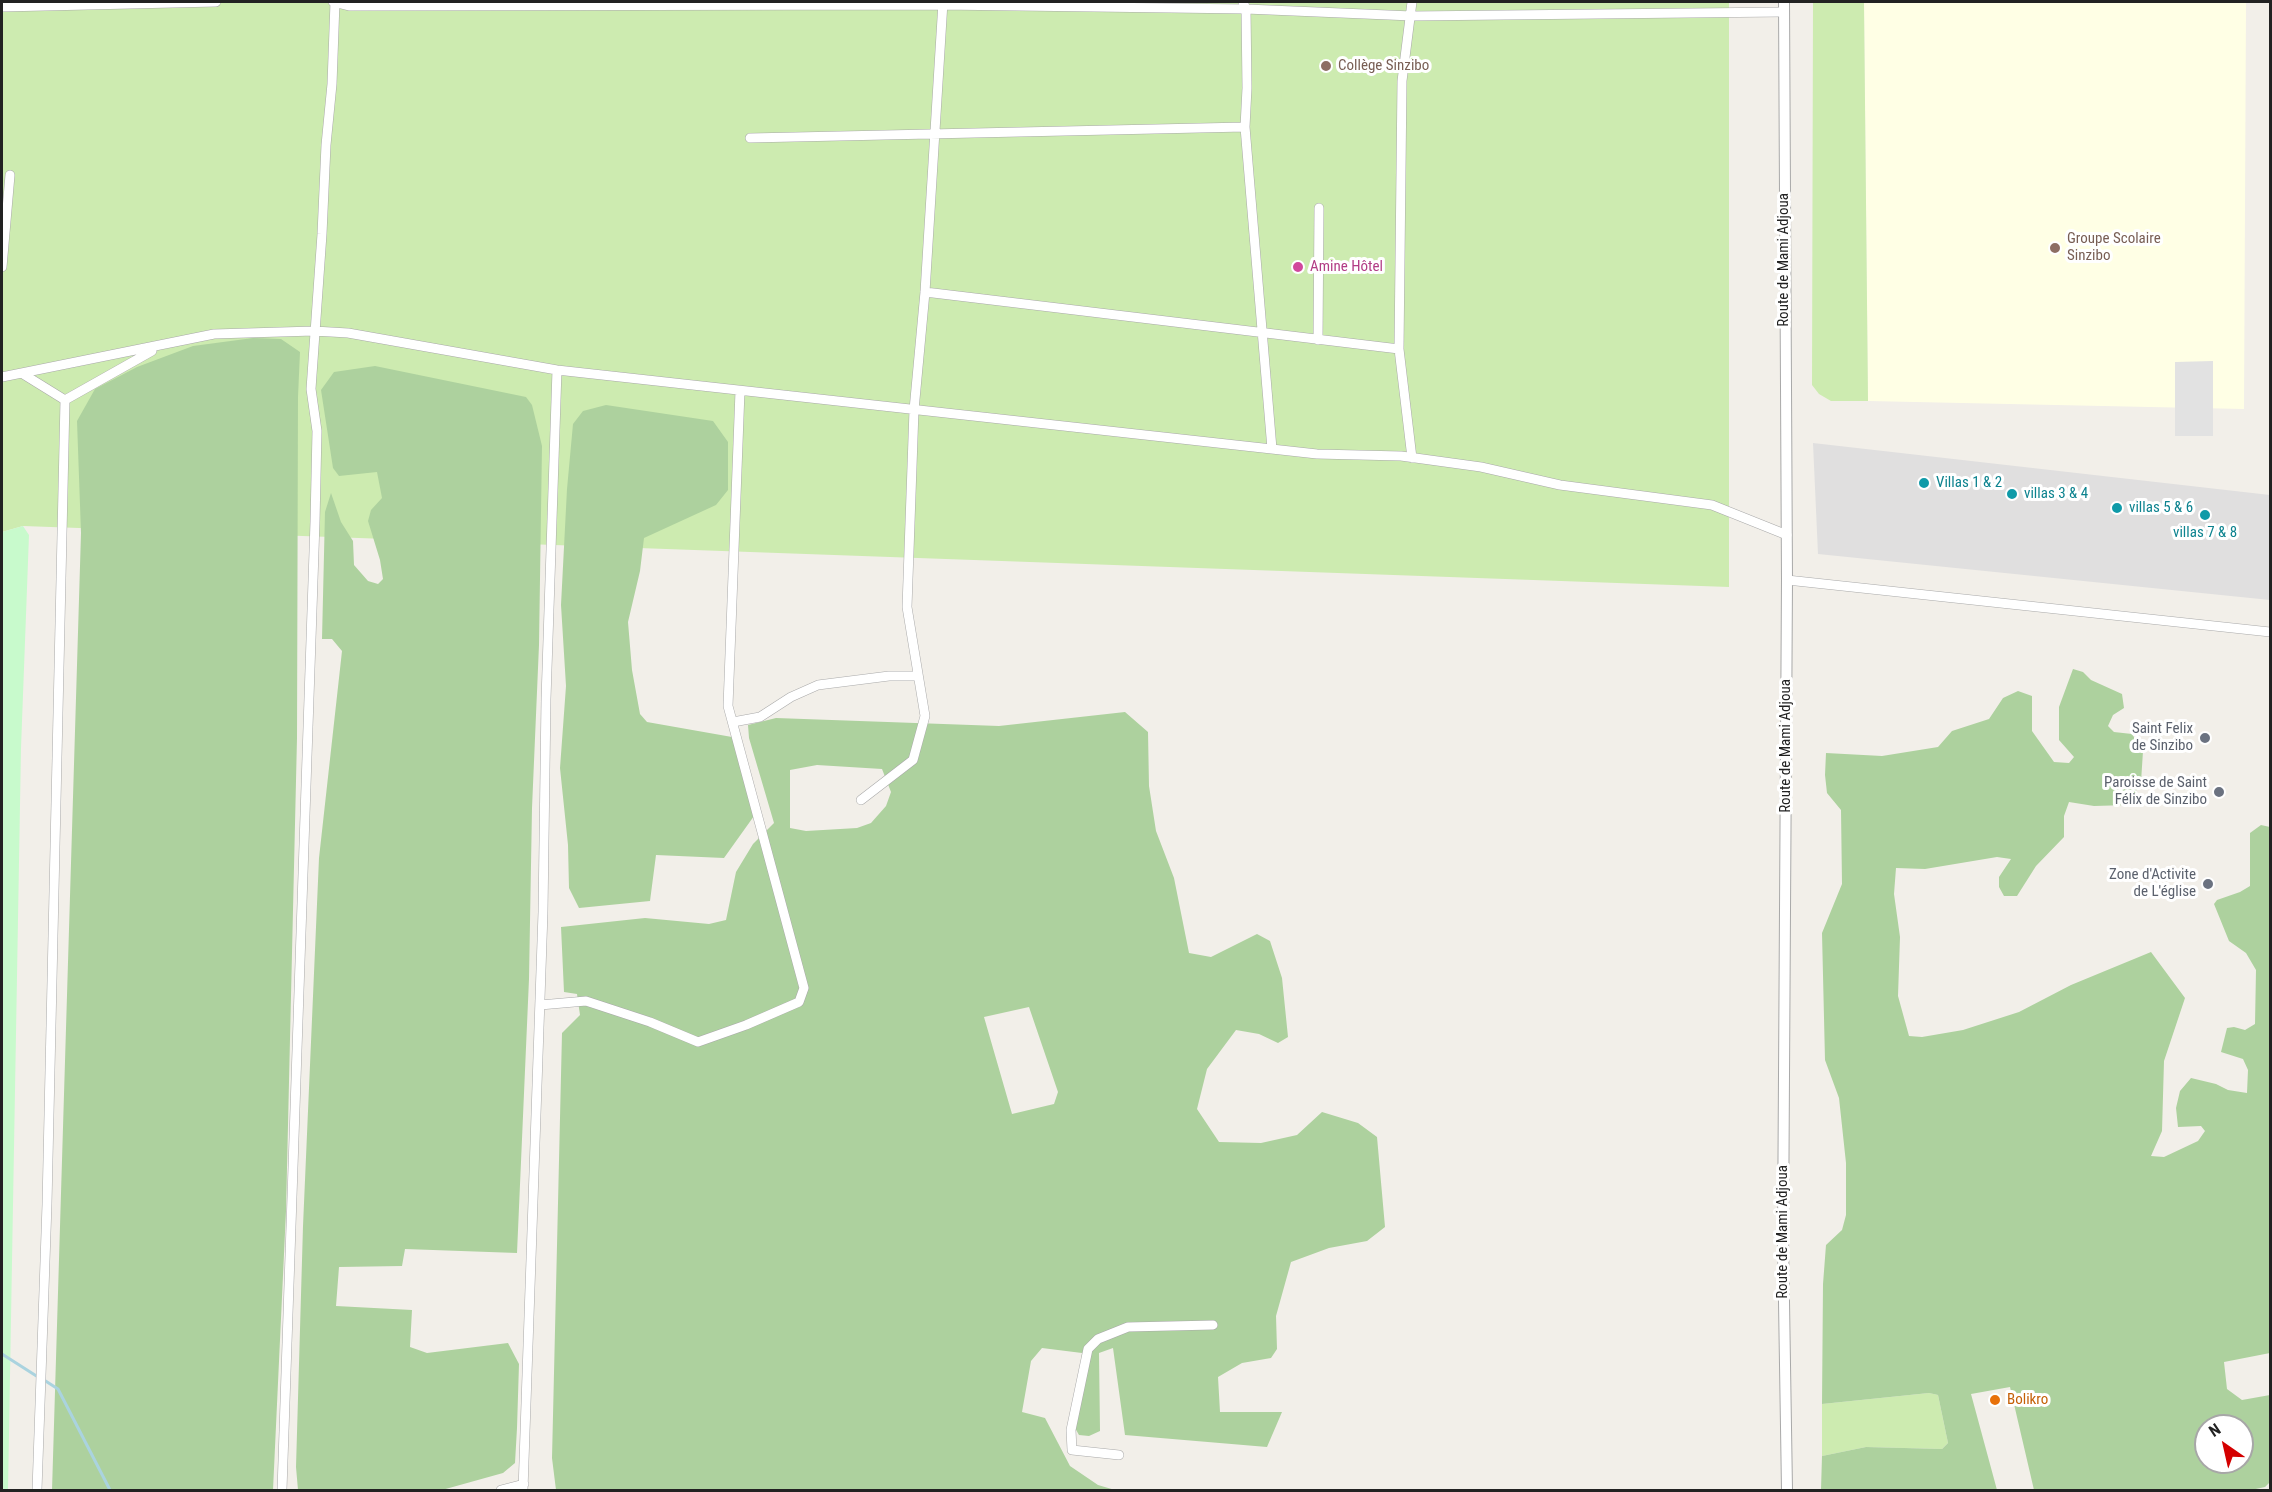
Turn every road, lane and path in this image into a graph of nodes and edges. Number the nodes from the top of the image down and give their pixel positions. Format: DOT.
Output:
graph roads {
  1 [pos="208,2"];
  2 [pos="216,2"];
  3 [pos="334,2"];
  4 [pos="1412,2"];
  5 [pos="942,3"];
  6 [pos="1244,5"];
  7 [pos="2,7"];
  8 [pos="1784,7"];
  9 [pos="1412,16"];
  10 [pos="1245,126"];
  11 [pos="934,134"];
  12 [pos="750,138"];
  13 [pos="10,176"];
  14 [pos="1319,208"];
  15 [pos="2,267"];
  16 [pos="925,292"];
  17 [pos="314,331"];
  18 [pos="1263,334"];
  19 [pos="1318,340"];
  20 [pos="159,346"];
  21 [pos="1399,349"];
  22 [pos="557,370"];
  23 [pos="23,374"];
  24 [pos="2,377"];
  25 [pos="740,391"];
  26 [pos="65,400"];
  27 [pos="914,410"];
  28 [pos="1272,449"];
  29 [pos="1412,458"];
  30 [pos="1787,535"];
  31 [pos="1787,580"];
  32 [pos="2271,633"];
  33 [pos="918,676"];
  34 [pos="733,722"];
  35 [pos="861,800"];
  36 [pos="540,1005"];
  37 [pos="1213,1325"];
  38 [pos="1119,1455"];
  39 [pos="524,1487"];
  40 [pos="37,1491"];
  41 [pos="282,1491"];
  42 [pos="501,1491"];
  43 [pos="1787,1491"];
  1 -- 2 [label="street"];
  1 -- 7 [label="street"];
  3 -- 5 [label="street"];
  3 -- 17 [label="street"];
  4 -- 9 [label="street"];
  5 -- 6 [label="street"];
  5 -- 11 [label="street"];
  6 -- 9 [label="street"];
  6 -- 10 [label="street"];
  8 -- 9 [label="street"];
  8 -- 30 [label="street, Route de Mami Adjoua"];
  9 -- 21 [label="street"];
  10 -- 11 [label="street"];
  10 -- 18 [label="street"];
  11 -- 12 [label="street"];
  11 -- 16 [label="street"];
  13 -- 15 [label="street"];
  14 -- 19 [label="street"];
  16 -- 18 [label="street"];
  16 -- 27 [label="street"];
  17 -- 20 [label="street"];
  17 -- 22 [label="street"];
  17 -- 41 [label="street"];
  18 -- 19 [label="street"];
  18 -- 28 [label="street"];
  19 -- 21 [label="street"];
  20 -- 23 [label="street"];
  20 -- 26 [label="street"];
  21 -- 29 [label="street"];
  22 -- 25 [label="street"];
  22 -- 36 [label="street"];
  23 -- 24 [label="street"];
  23 -- 26 [label="street"];
  25 -- 27 [label="street"];
  25 -- 34 [label="street"];
  26 -- 40 [label="street"];
  27 -- 28 [label="street"];
  27 -- 33 [label="street"];
  28 -- 29 [label="street"];
  29 -- 30 [label="street"];
  30 -- 31 [label="street, Route de Mami Adjoua"];
  31 -- 32 [label="street"];
  31 -- 43 [label="street, Route de Mami Adjoua"];
  33 -- 34 [label="street"];
  33 -- 35 [label="street"];
  34 -- 36 [label="street"];
  36 -- 39 [label="street"];
  37 -- 38 [label="street"];
  39 -- 42 [label="street"];
}
